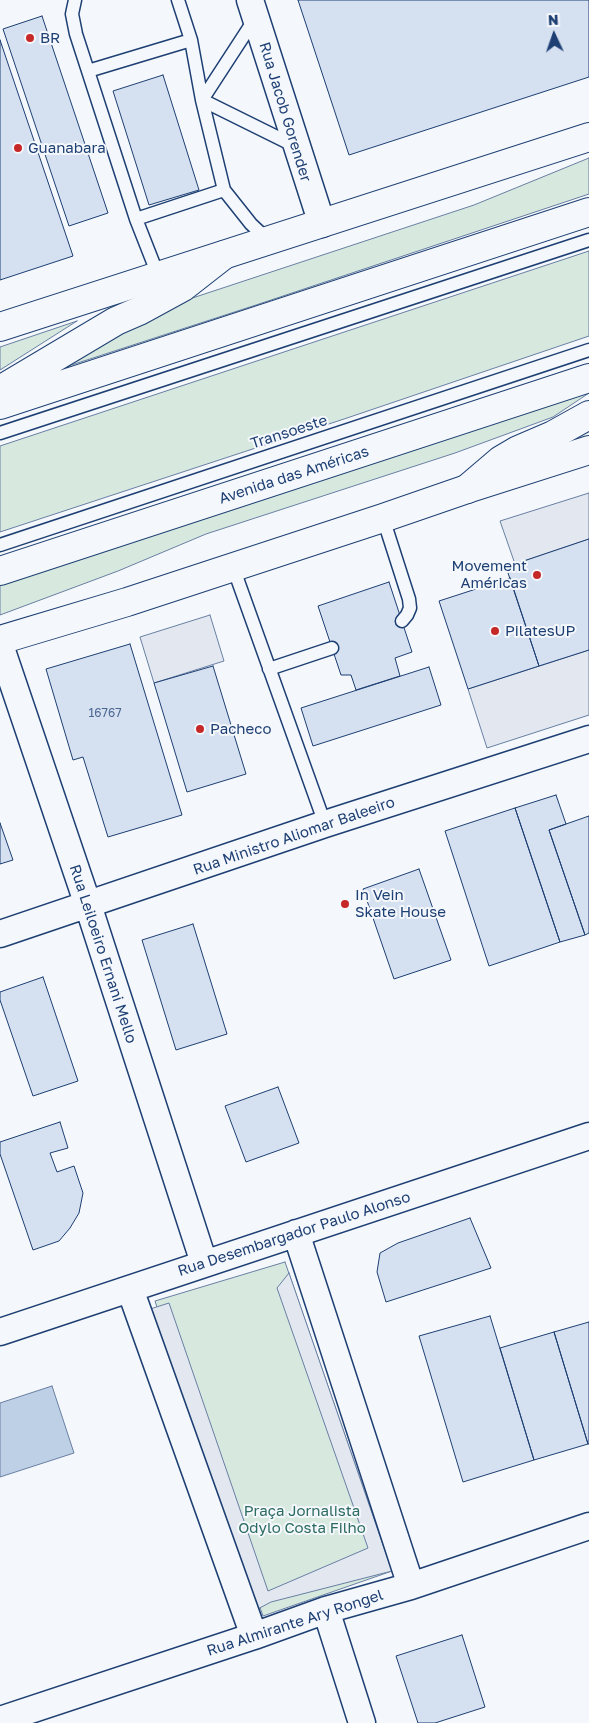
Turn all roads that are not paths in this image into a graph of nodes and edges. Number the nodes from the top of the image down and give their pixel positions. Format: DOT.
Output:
graph roads {
  1 [pos="75,0"];
  2 [pos="178,0"];
  3 [pos="253,9"];
  4 [pos="191,40"];
  5 [pos="88,71"];
  6 [pos="202,100"];
  7 [pos="589,137"];
  8 [pos="296,147"];
  9 [pos="224,190"];
  10 [pos="589,212"];
  11 [pos="136,219"];
  12 [pos="322,224"];
  13 [pos="589,240"];
  14 [pos="269,241"];
  15 [pos="224,255"];
  16 [pos="158,275"];
  17 [pos="0,327"];
  18 [pos="589,350"];
  19 [pos="589,378"];
  20 [pos="0,390"];
  21 [pos="0,405"];
  22 [pos="589,415"];
  23 [pos="0,433"];
  24 [pos="589,450"];
  25 [pos="467,489"];
  26 [pos="383,518"];
  27 [pos="0,545"];
  28 [pos="232,567"];
  29 [pos="0,572"];
  30 [pos="402,621"];
  31 [pos="0,640"];
  32 [pos="0,645"];
  33 [pos="332,648"];
  34 [pos="269,668"];
  35 [pos="589,739"];
  36 [pos="325,824"];
  37 [pos="88,905"];
  38 [pos="0,934"];
  39 [pos="589,1136"];
  40 [pos="296,1233"];
  41 [pos="204,1263"];
  42 [pos="130,1289"];
  43 [pos="0,1332"];
  44 [pos="589,1526"];
  45 [pos="411,1586"];
  46 [pos="326,1610"];
  47 [pos="254,1636"];
  48 [pos="0,1720"];
  49 [pos="362,1723"];
  1 -- 5 [label="lane"];
  2 -- 4 [label="lane"];
  3 -- 6 [label="lane"];
  3 -- 8 [label="street, Rua Jacob Gorender"];
  4 -- 5 [label="lane"];
  4 -- 6 [label="lane"];
  5 -- 11 [label="lane"];
  6 -- 8 [label="lane"];
  6 -- 9 [label="lane"];
  7 -- 12 [label="main road"];
  8 -- 12 [label="street, Rua Jacob Gorender"];
  9 -- 11 [label="lane"];
  9 -- 14 [label="lane"];
  10 -- 21 [label="main road"];
  11 -- 16 [label="lane"];
  12 -- 14 [label="main road"];
  13 -- 23 [label="lane"];
  14 -- 15 [label="main road"];
  15 -- 16 [label="main road"];
  15 -- 20 [label="main road"];
  16 -- 17 [label="main road"];
  18 -- 27 [label="lane, Transoeste"];
  19 -- 29 [label="main road, Avenida das Américas"];
  22 -- 25 [label="main road"];
  24 -- 25 [label="main road"];
  25 -- 26 [label="main road"];
  26 -- 28 [label="main road"];
  26 -- 30 [label="lane"];
  28 -- 31 [label="main road"];
  28 -- 34 [label="lane"];
  32 -- 37 [label="street, Rua Leiloeiro Ernani Mello"];
  33 -- 34 [label="lane"];
  34 -- 36 [label="lane"];
  35 -- 36 [label="street, Rua Ministro Aliomar Baleeiro"];
  36 -- 37 [label="street, Rua Ministro Aliomar Baleeiro"];
  37 -- 38 [label="street, Rua Ministro Aliomar Baleeiro"];
  37 -- 41 [label="street, Rua Leiloeiro Ernani Mello"];
  39 -- 40 [label="street, Rua Desembargador Paulo Alonso"];
  40 -- 41 [label="street, Rua Desembargador Paulo Alonso"];
  40 -- 45 [label="street"];
  41 -- 42 [label="street, Rua Desembargador Paulo Alonso"];
  42 -- 43 [label="street, Rua Desembargador Paulo Alonso"];
  42 -- 47 [label="street"];
  44 -- 45 [label="street, Rua Almirante Ary Rongel"];
  45 -- 46 [label="street, Rua Almirante Ary Rongel"];
  46 -- 47 [label="street, Rua Almirante Ary Rongel"];
  46 -- 49 [label="street"];
  47 -- 48 [label="street, Rua Almirante Ary Rongel"];
}
